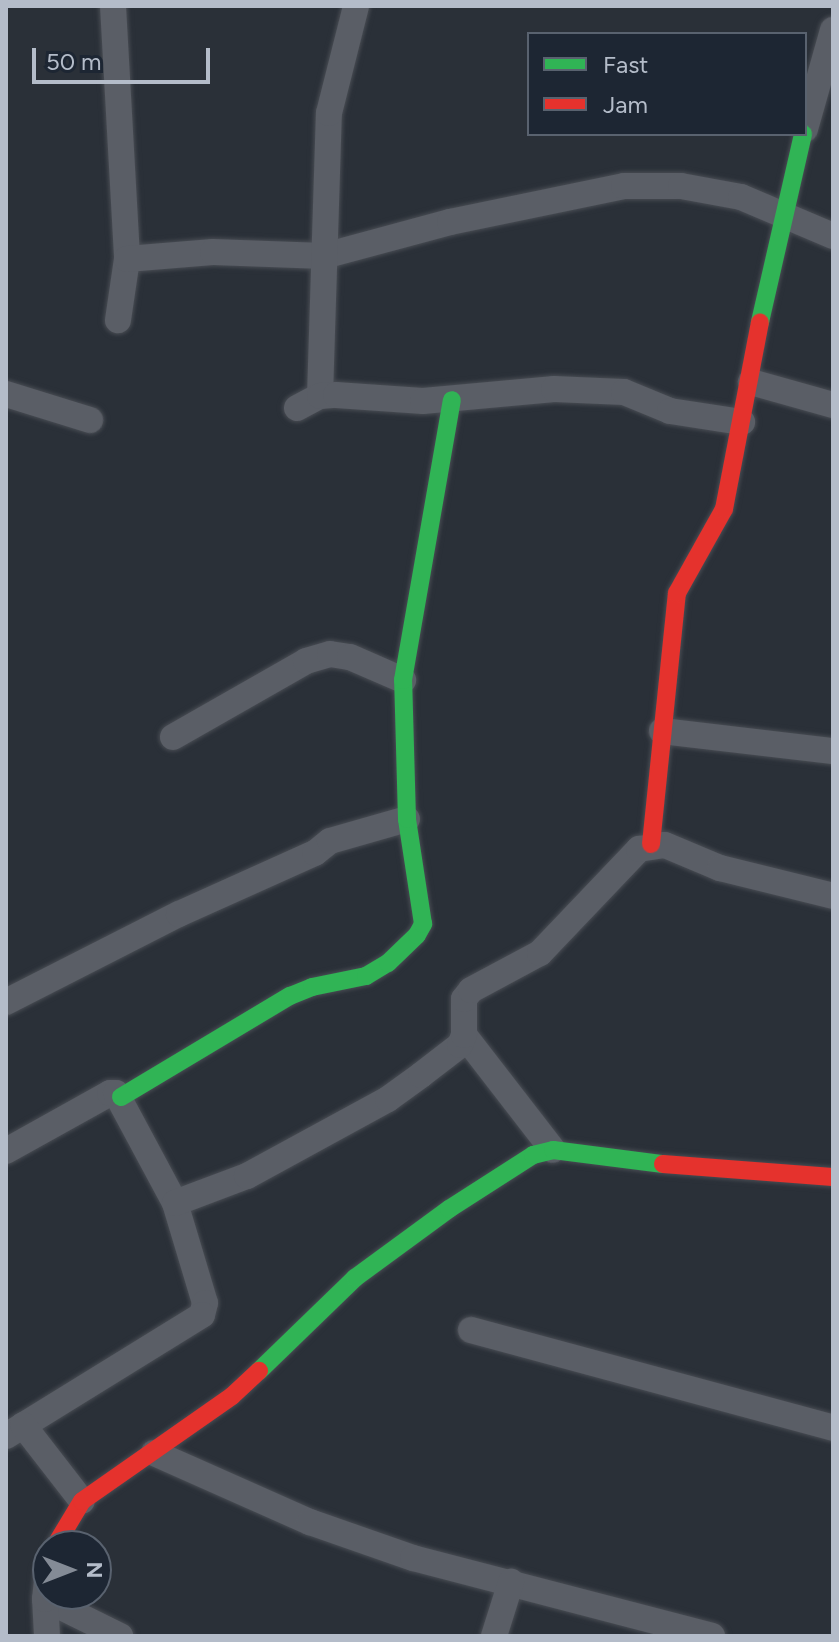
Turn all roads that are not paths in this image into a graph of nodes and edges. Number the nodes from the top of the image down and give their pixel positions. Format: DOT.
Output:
graph roads {
  1 [pos="113,6"];
  2 [pos="356,6"];
  3 [pos="833,30"];
  4 [pos="807,121"];
  5 [pos="803,136"];
  6 [pos="782,216"];
  7 [pos="833,236"];
  8 [pos="324,256"];
  9 [pos="127,259"];
  10 [pos="118,320"];
  11 [pos="751,382"];
  12 [pos="6,394"];
  13 [pos="452,400"];
  14 [pos="833,405"];
  15 [pos="90,420"];
  16 [pos="742,422"];
  17 [pos="403,680"];
  18 [pos="662,731"];
  19 [pos="173,737"];
  20 [pos="833,751"];
  21 [pos="407,819"];
  22 [pos="651,844"];
  23 [pos="833,896"];
  24 [pos="6,1002"];
  25 [pos="464,1035"];
  26 [pos="121,1097"];
  27 [pos="553,1150"];
  28 [pos="6,1151"];
  29 [pos="833,1177"];
  30 [pos="175,1203"];
  31 [pos="471,1330"];
  32 [pos="833,1428"];
  33 [pos="15,1430"];
  34 [pos="154,1453"];
  35 [pos="82,1501"];
  36 [pos="65,1530"];
  37 [pos="511,1582"];
  38 [pos="46,1610"];
  39 [pos="67,1610"];
  40 [pos="47,1636"];
  41 [pos="120,1636"];
  42 [pos="494,1636"];
  43 [pos="712,1636"];
  1 -- 9 [label="street"];
  2 -- 8 [label="street"];
  3 -- 4 [label="street"];
  5 -- 6 [label="street"];
  6 -- 7 [label="street"];
  6 -- 8 [label="street"];
  6 -- 11 [label="street"];
  8 -- 9 [label="street"];
  8 -- 13 [label="street"];
  9 -- 10 [label="street"];
  11 -- 14 [label="street"];
  11 -- 16 [label="street"];
  12 -- 15 [label="street"];
  13 -- 16 [label="street"];
  13 -- 17 [label="street"];
  16 -- 18 [label="street"];
  17 -- 19 [label="street"];
  17 -- 21 [label="street"];
  18 -- 20 [label="street"];
  18 -- 22 [label="street"];
  21 -- 24 [label="street"];
  21 -- 26 [label="street"];
  22 -- 23 [label="street"];
  22 -- 25 [label="street"];
  25 -- 27 [label="street"];
  25 -- 30 [label="street"];
  26 -- 28 [label="street"];
  26 -- 30 [label="street"];
  27 -- 29 [label="street"];
  27 -- 34 [label="street"];
  30 -- 33 [label="street"];
  31 -- 32 [label="street"];
  33 -- 35 [label="street"];
  34 -- 35 [label="street"];
  34 -- 37 [label="street"];
  35 -- 36 [label="street"];
  37 -- 42 [label="street"];
  37 -- 43 [label="street"];
  38 -- 40 [label="street"];
  39 -- 41 [label="street"];
}
